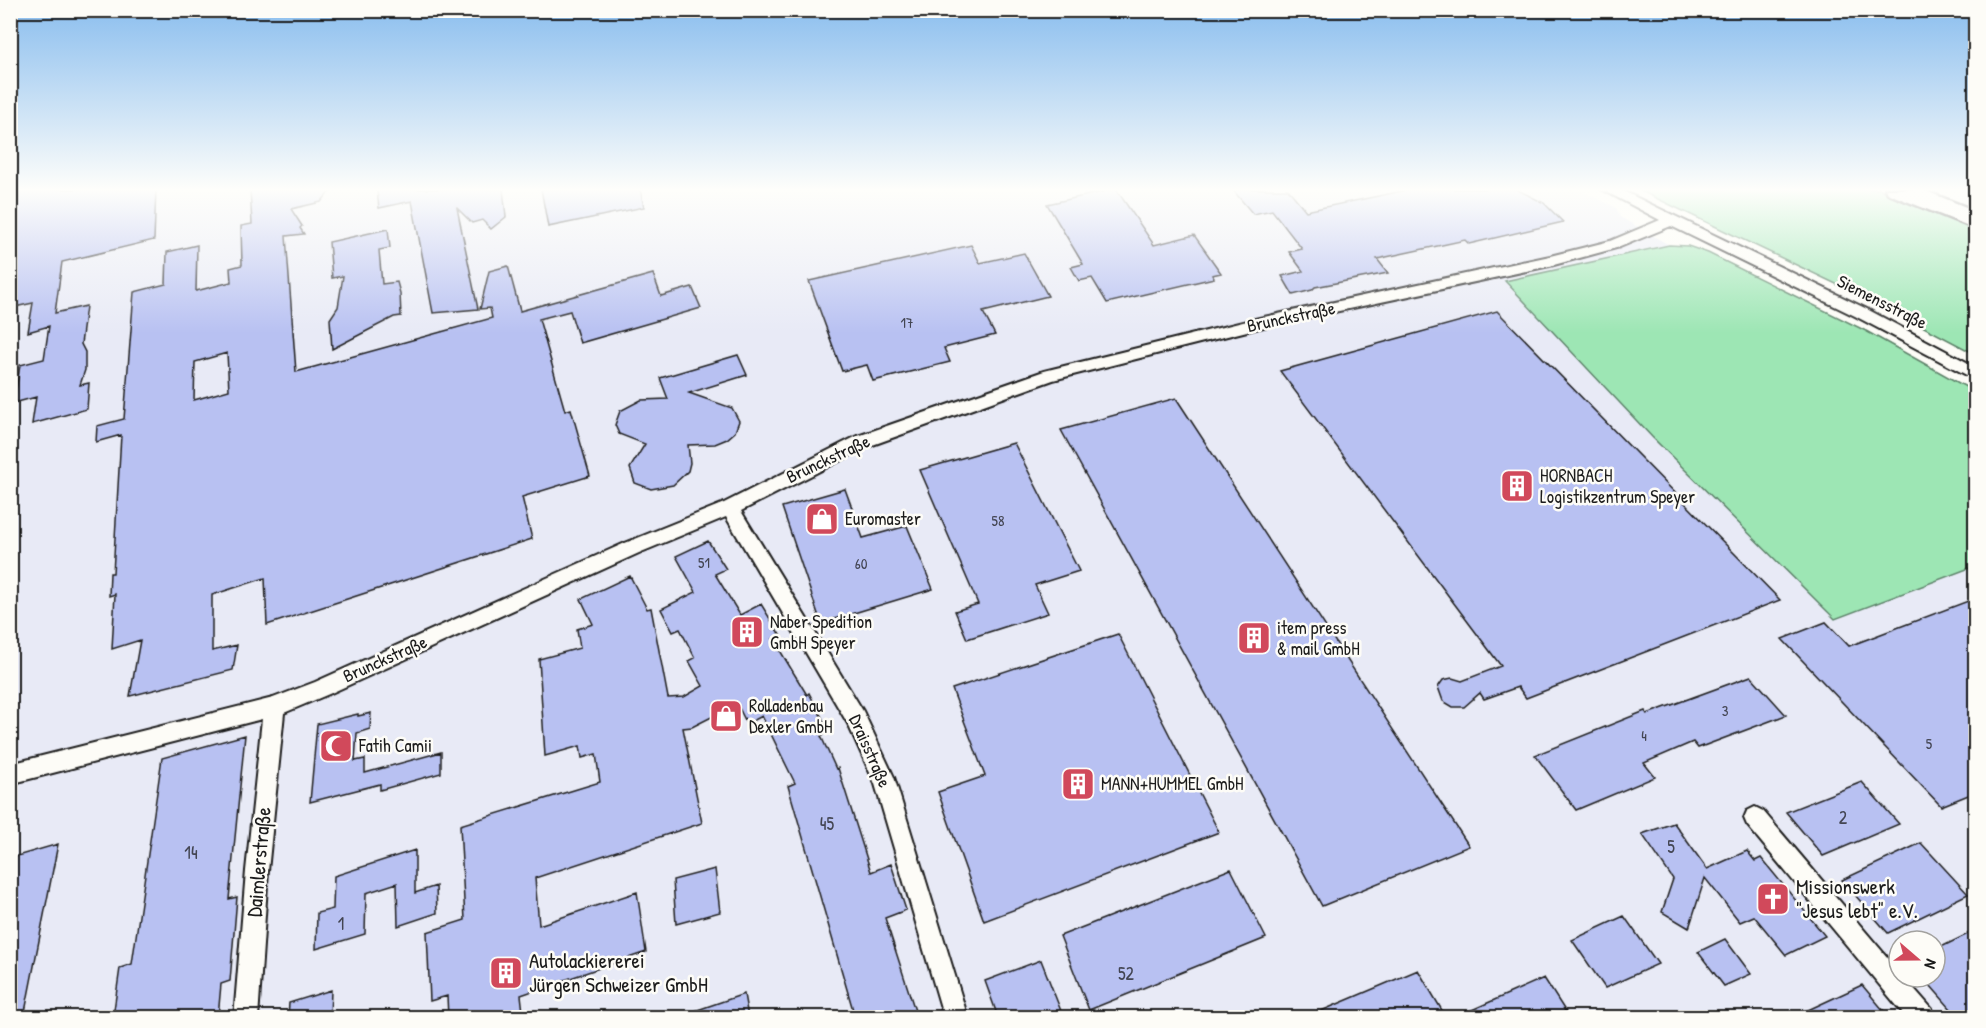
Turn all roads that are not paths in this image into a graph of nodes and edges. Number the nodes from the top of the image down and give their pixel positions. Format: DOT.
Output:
graph roads {
  1 [pos="1632,237"];
  2 [pos="1707,237"];
  3 [pos="1976,374"];
  4 [pos="730,508"];
  5 [pos="274,707"];
  6 [pos="10,774"];
  7 [pos="1755,818"];
  8 [pos="246,1017"];
  9 [pos="956,1017"];
  10 [pos="1923,1017"];
  1 -- 4 [label="street, Brunckstraße"];
  2 -- 3 [label="street, Siemensstraße"];
  4 -- 5 [label="street, Brunckstraße"];
  4 -- 9 [label="street, Draisstraße"];
  5 -- 6 [label="street, Brunckstraße"];
  5 -- 8 [label="street, Daimlerstraße"];
  7 -- 10 [label="street"];
}
